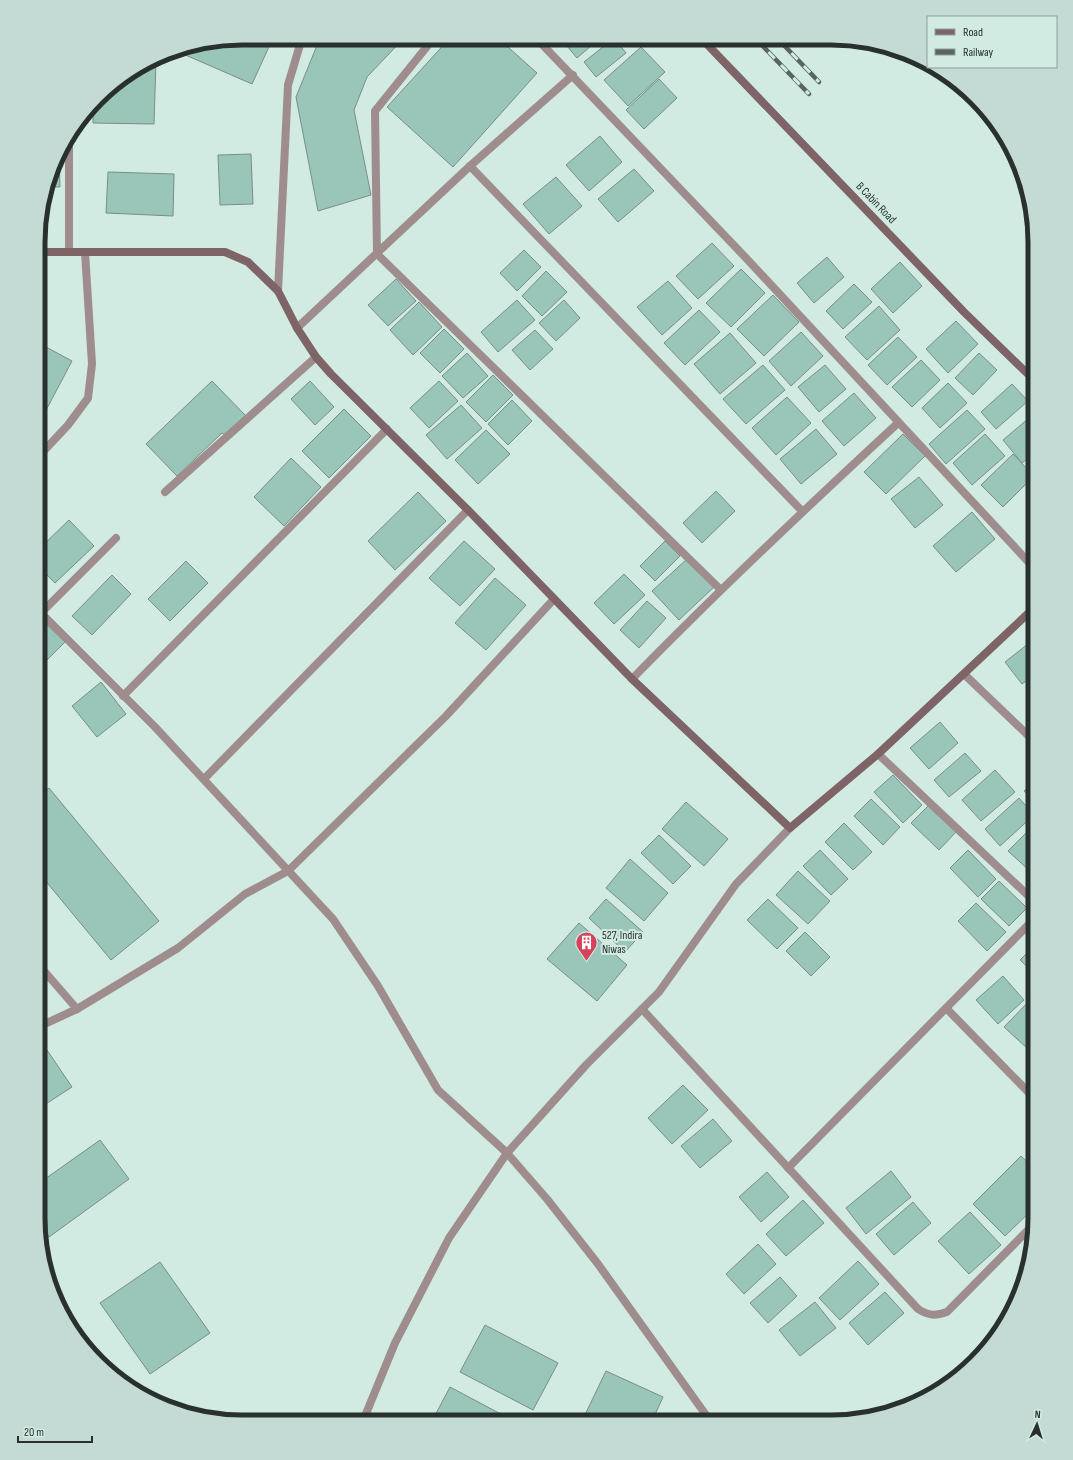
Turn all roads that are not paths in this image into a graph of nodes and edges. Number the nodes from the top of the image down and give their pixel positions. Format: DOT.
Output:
graph roads {
  1 [pos="300,45"];
  2 [pos="428,45"];
  3 [pos="543,45"];
  4 [pos="708,45"];
  5 [pos="573,75"];
  6 [pos="69,147"];
  7 [pos="470,166"];
  8 [pos="45,252"];
  9 [pos="69,252"];
  10 [pos="85,252"];
  11 [pos="377,254"];
  12 [pos="278,291"];
  13 [pos="297,328"];
  14 [pos="316,357"];
  15 [pos="1028,374"];
  16 [pos="898,423"];
  17 [pos="387,429"];
  18 [pos="45,450"];
  19 [pos="166,492"];
  20 [pos="468,510"];
  21 [pos="802,511"];
  22 [pos="116,538"];
  23 [pos="1028,562"];
  24 [pos="720,590"];
  25 [pos="554,599"];
  26 [pos="45,607"];
  27 [pos="1028,614"];
  28 [pos="45,617"];
  29 [pos="964,674"];
  30 [pos="632,679"];
  31 [pos="123,696"];
  32 [pos="1028,735"];
  33 [pos="878,754"];
  34 [pos="204,779"];
  35 [pos="790,828"];
  36 [pos="288,871"];
  37 [pos="1028,895"];
  38 [pos="1028,925"];
  39 [pos="45,972"];
  40 [pos="77,1008"];
  41 [pos="946,1008"];
  42 [pos="642,1009"];
  43 [pos="45,1024"];
  44 [pos="1028,1092"];
  45 [pos="507,1154"];
  46 [pos="788,1168"];
  47 [pos="1028,1228"];
  48 [pos="365,1415"];
  49 [pos="706,1415"];
  1 -- 12 [label="street"];
  2 -- 11 [label="street"];
  3 -- 5 [label="street"];
  4 -- 15 [label="street, B Cabin Road"];
  5 -- 7 [label="street"];
  5 -- 16 [label="street"];
  6 -- 9 [label="street"];
  7 -- 11 [label="street"];
  7 -- 21 [label="street"];
  8 -- 9 [label="street"];
  9 -- 10 [label="street"];
  10 -- 12 [label="street"];
  10 -- 18 [label="street"];
  11 -- 13 [label="street"];
  11 -- 24 [label="street"];
  12 -- 13 [label="street"];
  13 -- 14 [label="street"];
  14 -- 17 [label="street"];
  14 -- 19 [label="street"];
  16 -- 21 [label="street"];
  16 -- 23 [label="street"];
  17 -- 20 [label="street"];
  17 -- 31 [label="street"];
  20 -- 25 [label="street"];
  20 -- 34 [label="street"];
  21 -- 24 [label="street"];
  22 -- 26 [label="street"];
  24 -- 30 [label="street"];
  25 -- 30 [label="street"];
  25 -- 36 [label="street"];
  27 -- 29 [label="street"];
  28 -- 31 [label="street"];
  29 -- 32 [label="street"];
  29 -- 33 [label="street"];
  30 -- 35 [label="street"];
  31 -- 34 [label="street"];
  33 -- 35 [label="street"];
  33 -- 37 [label="street"];
  34 -- 36 [label="street"];
  35 -- 42 [label="street"];
  36 -- 40 [label="street"];
  36 -- 45 [label="street"];
  38 -- 41 [label="street"];
  39 -- 40 [label="street"];
  40 -- 43 [label="street"];
  41 -- 44 [label="street"];
  41 -- 46 [label="street"];
  42 -- 45 [label="street"];
  42 -- 46 [label="street"];
  45 -- 48 [label="street"];
  45 -- 49 [label="street"];
  46 -- 47 [label="street"];
}
